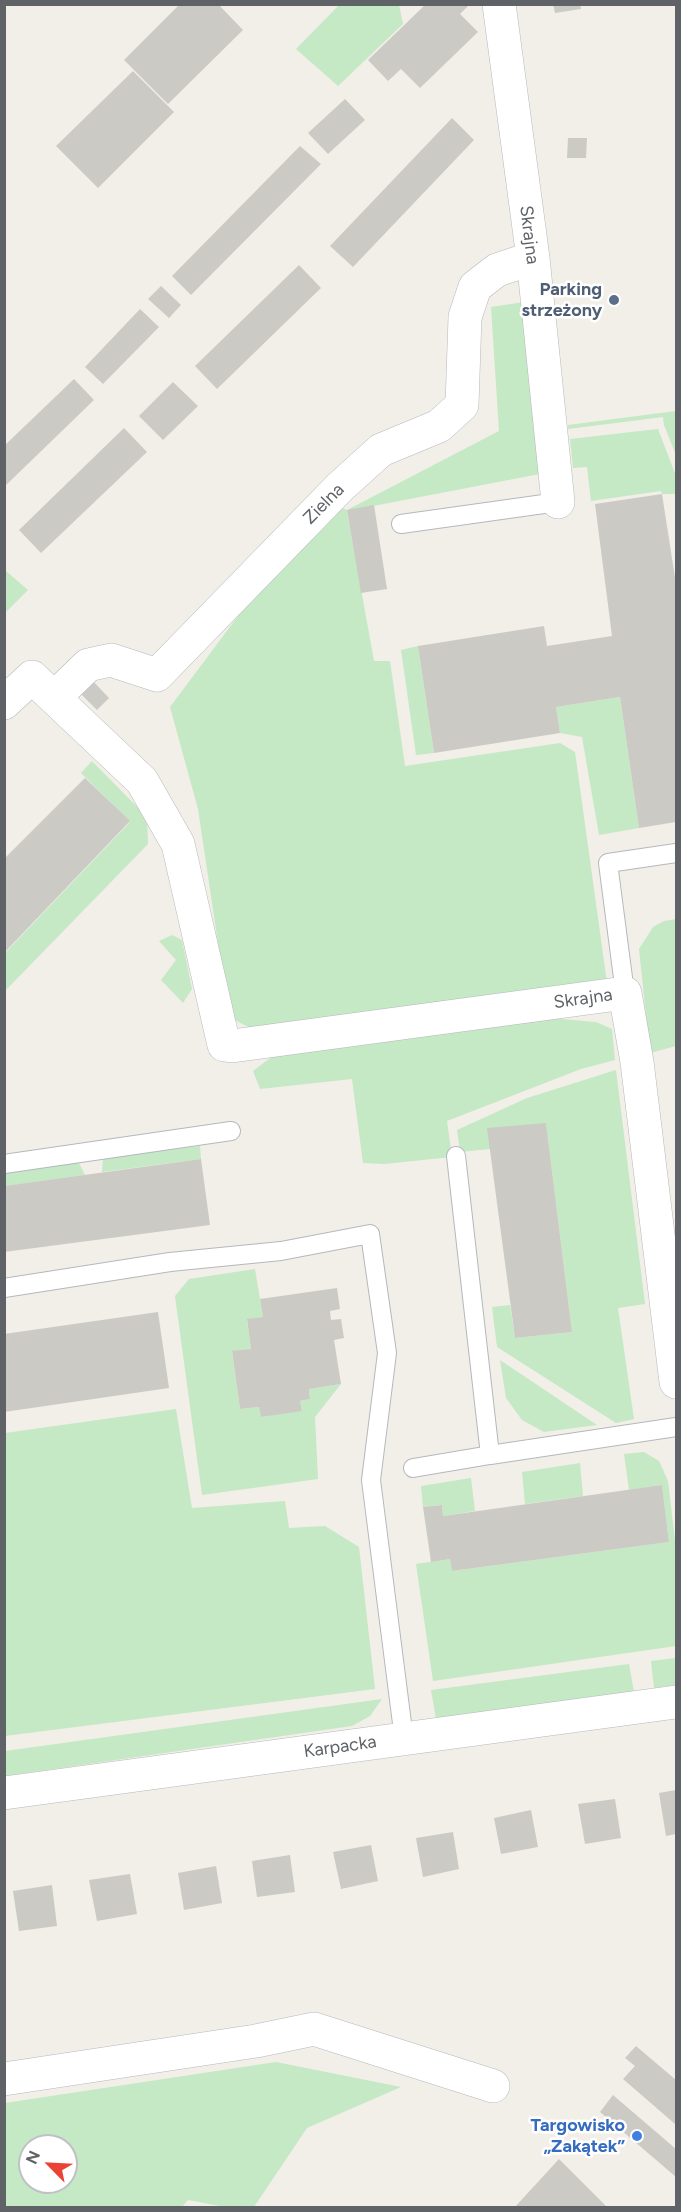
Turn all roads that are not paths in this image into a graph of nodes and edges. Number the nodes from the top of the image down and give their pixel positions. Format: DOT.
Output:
graph roads {
  1 [pos="498,4"];
  2 [pos="533,258"];
  3 [pos="558,502"];
  4 [pos="401,524"];
  5 [pos="54,698"];
  6 [pos="4,703"];
  7 [pos="676,853"];
  8 [pos="625,993"];
  9 [pos="231,1131"];
  10 [pos="456,1156"];
  11 [pos="4,1164"];
  12 [pos="4,1288"];
  13 [pos="674,1342"];
  14 [pos="676,1382"];
  15 [pos="676,1427"];
  16 [pos="490,1455"];
  17 [pos="412,1468"];
  18 [pos="676,1702"];
  19 [pos="404,1739"];
  20 [pos="4,1793"];
  21 [pos="4,2079"];
  22 [pos="493,2086"];
  1 -- 2 [label="street, Skrajna"];
  2 -- 3 [label="street, Skrajna"];
  2 -- 5 [label="street, Zielna"];
  3 -- 4 [label="lane"];
  5 -- 6 [label="street"];
  5 -- 8 [label="street, Skrajna"];
  7 -- 8 [label="lane"];
  8 -- 13 [label="street, Skrajna"];
  9 -- 11 [label="lane"];
  10 -- 16 [label="lane"];
  12 -- 19 [label="lane"];
  13 -- 14 [label="street, Skrajna"];
  15 -- 16 [label="lane"];
  16 -- 17 [label="lane"];
  18 -- 19 [label="street, Karpacka"];
  19 -- 20 [label="street, Karpacka"];
  21 -- 22 [label="street"];
}
